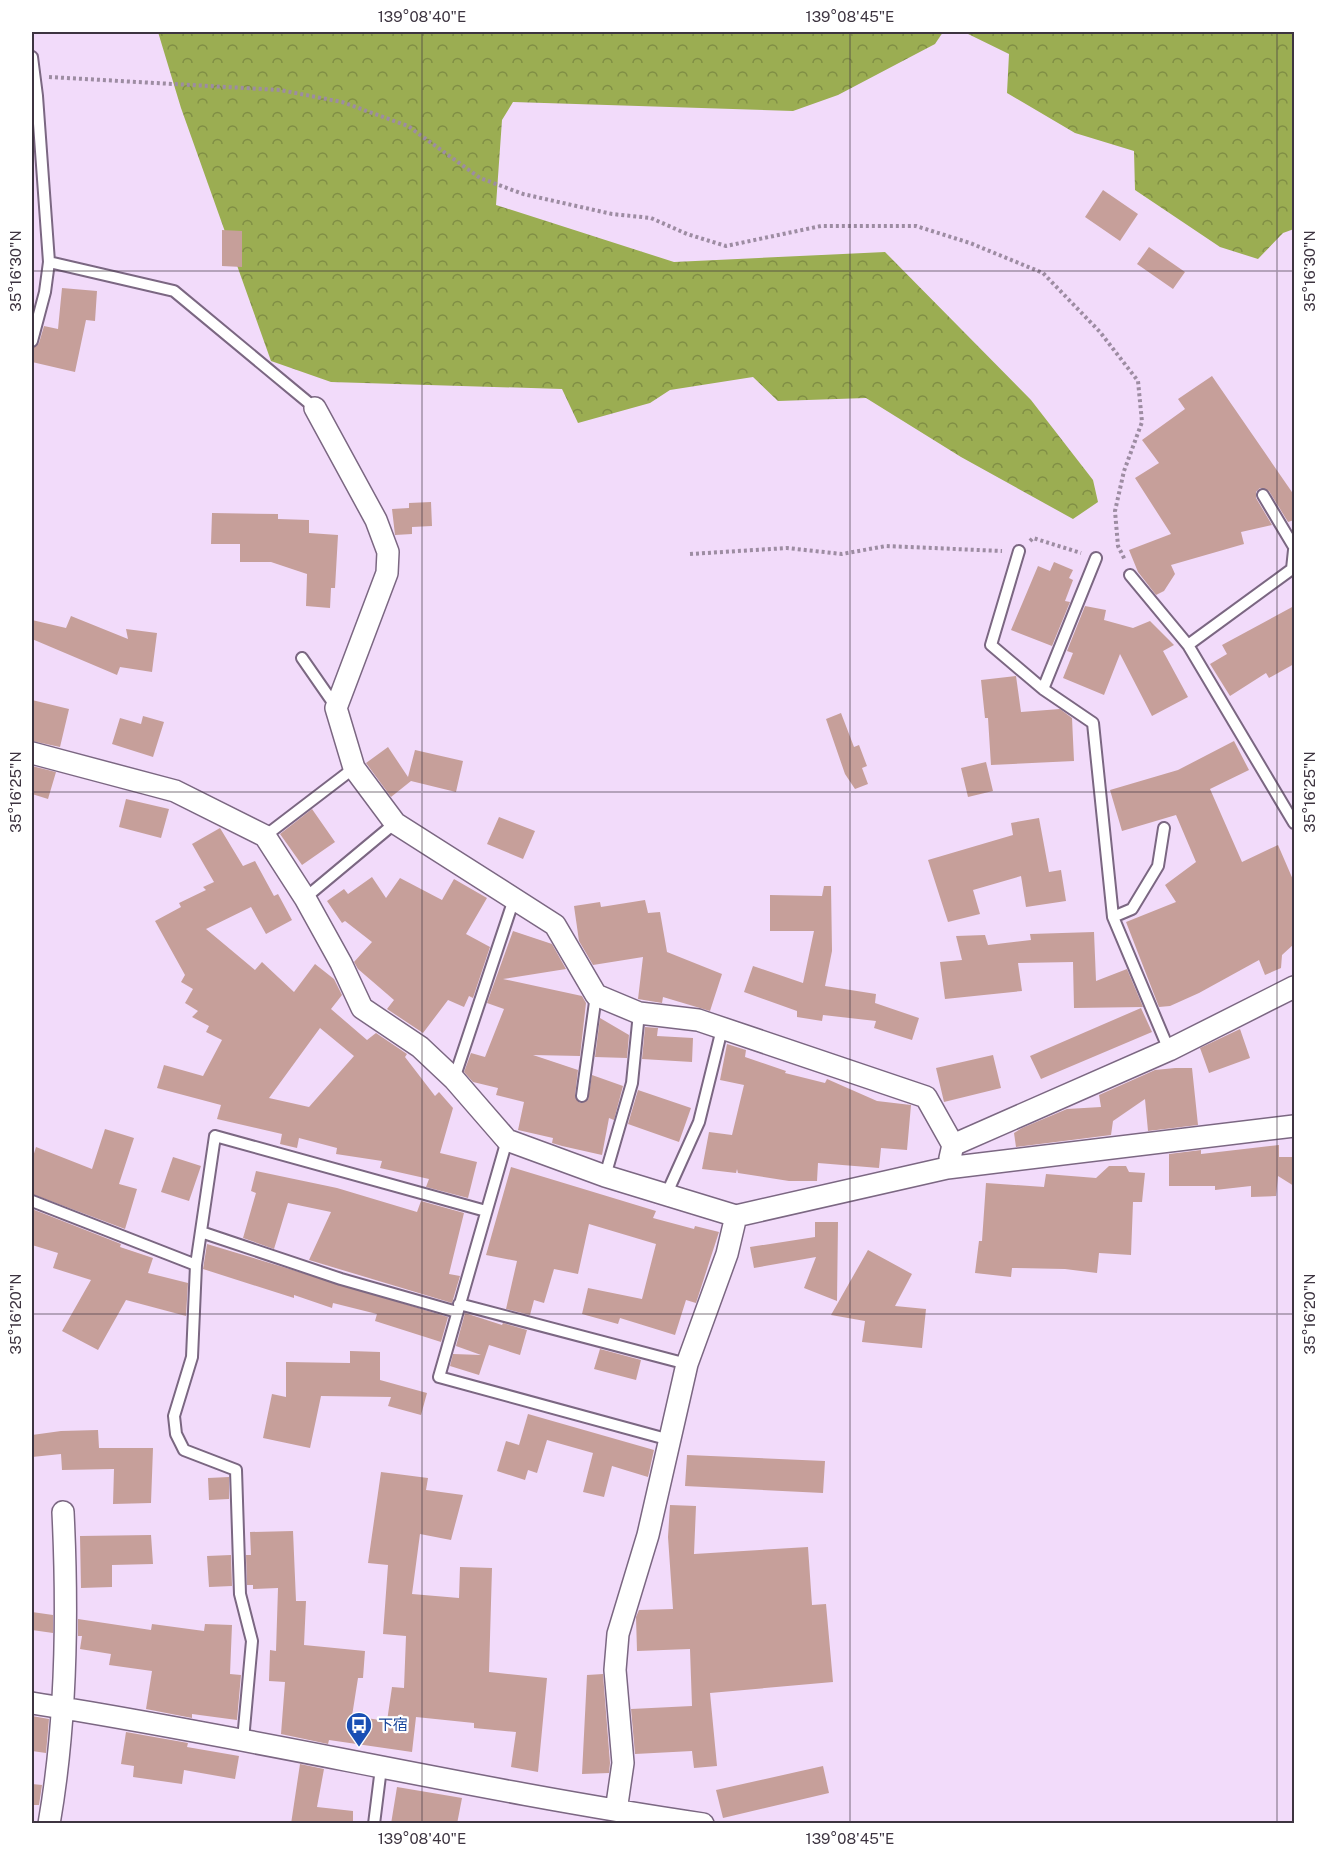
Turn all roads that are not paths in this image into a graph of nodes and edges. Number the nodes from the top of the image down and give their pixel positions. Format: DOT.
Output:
graph roads {
  1 [pos="32,57"];
  2 [pos="49,262"];
  3 [pos="32,341"];
  4 [pos="315,408"];
  5 [pos="1263,495"];
  6 [pos="1294,549"];
  7 [pos="1019,551"];
  8 [pos="1096,558"];
  9 [pos="1130,575"];
  10 [pos="1188,645"];
  11 [pos="302,658"];
  12 [pos="1043,689"];
  13 [pos="336,708"];
  14 [pos="32,753"];
  15 [pos="354,768"];
  16 [pos="395,823"];
  17 [pos="1294,823"];
  18 [pos="1164,828"];
  19 [pos="265,836"];
  20 [pos="305,898"];
  21 [pos="514,899"];
  22 [pos="1113,917"];
  23 [pos="1294,987"];
  24 [pos="596,995"];
  25 [pos="639,1013"];
  26 [pos="722,1029"];
  27 [pos="1169,1050"];
  28 [pos="454,1079"];
  29 [pos="582,1096"];
  30 [pos="1294,1126"];
  31 [pos="507,1140"];
  32 [pos="953,1145"];
  33 [pos="947,1168"];
  34 [pos="605,1176"];
  35 [pos="667,1193"];
  36 [pos="32,1201"];
  37 [pos="486,1211"];
  38 [pos="736,1216"];
  39 [pos="201,1232"];
  40 [pos="196,1265"];
  41 [pos="458,1308"];
  42 [pos="687,1364"];
  43 [pos="670,1440"];
  44 [pos="63,1512"];
  45 [pos="32,1702"];
  46 [pos="61,1707"];
  47 [pos="243,1740"];
  48 [pos="381,1768"];
  49 [pos="605,1814"];
  50 [pos="49,1824"];
  51 [pos="374,1824"];
  52 [pos="703,1824"];
  1 -- 2 [label="lane"];
  2 -- 3 [label="lane"];
  2 -- 4 [label="lane"];
  4 -- 13 [label="street"];
  5 -- 6 [label="lane"];
  6 -- 10 [label="lane"];
  7 -- 12 [label="lane"];
  8 -- 12 [label="lane"];
  9 -- 10 [label="lane"];
  10 -- 17 [label="lane"];
  11 -- 13 [label="lane"];
  12 -- 22 [label="lane"];
  13 -- 15 [label="street"];
  14 -- 19 [label="street"];
  15 -- 16 [label="street"];
  15 -- 19 [label="lane"];
  16 -- 20 [label="lane"];
  16 -- 21 [label="street"];
  18 -- 22 [label="lane"];
  19 -- 20 [label="street"];
  20 -- 28 [label="street"];
  21 -- 24 [label="street"];
  21 -- 28 [label="lane"];
  22 -- 27 [label="lane"];
  23 -- 27 [label="street"];
  24 -- 25 [label="street"];
  24 -- 29 [label="lane"];
  25 -- 26 [label="street"];
  25 -- 34 [label="lane"];
  26 -- 32 [label="street"];
  26 -- 35 [label="lane"];
  27 -- 32 [label="street"];
  28 -- 31 [label="street"];
  30 -- 33 [label="street"];
  31 -- 34 [label="street"];
  31 -- 37 [label="lane"];
  32 -- 33 [label="street"];
  33 -- 38 [label="street"];
  34 -- 35 [label="street"];
  35 -- 38 [label="street"];
  36 -- 40 [label="lane"];
  37 -- 39 [label="lane"];
  37 -- 41 [label="lane"];
  38 -- 42 [label="street"];
  39 -- 40 [label="lane"];
  39 -- 41 [label="lane"];
  40 -- 47 [label="lane"];
  41 -- 42 [label="lane"];
  41 -- 43 [label="lane"];
  42 -- 43 [label="street"];
  43 -- 49 [label="street"];
  44 -- 46 [label="street"];
  45 -- 46 [label="street"];
  46 -- 47 [label="street"];
  46 -- 50 [label="street"];
  47 -- 48 [label="street"];
  48 -- 49 [label="street"];
  48 -- 51 [label="lane"];
  49 -- 52 [label="street"];
}
